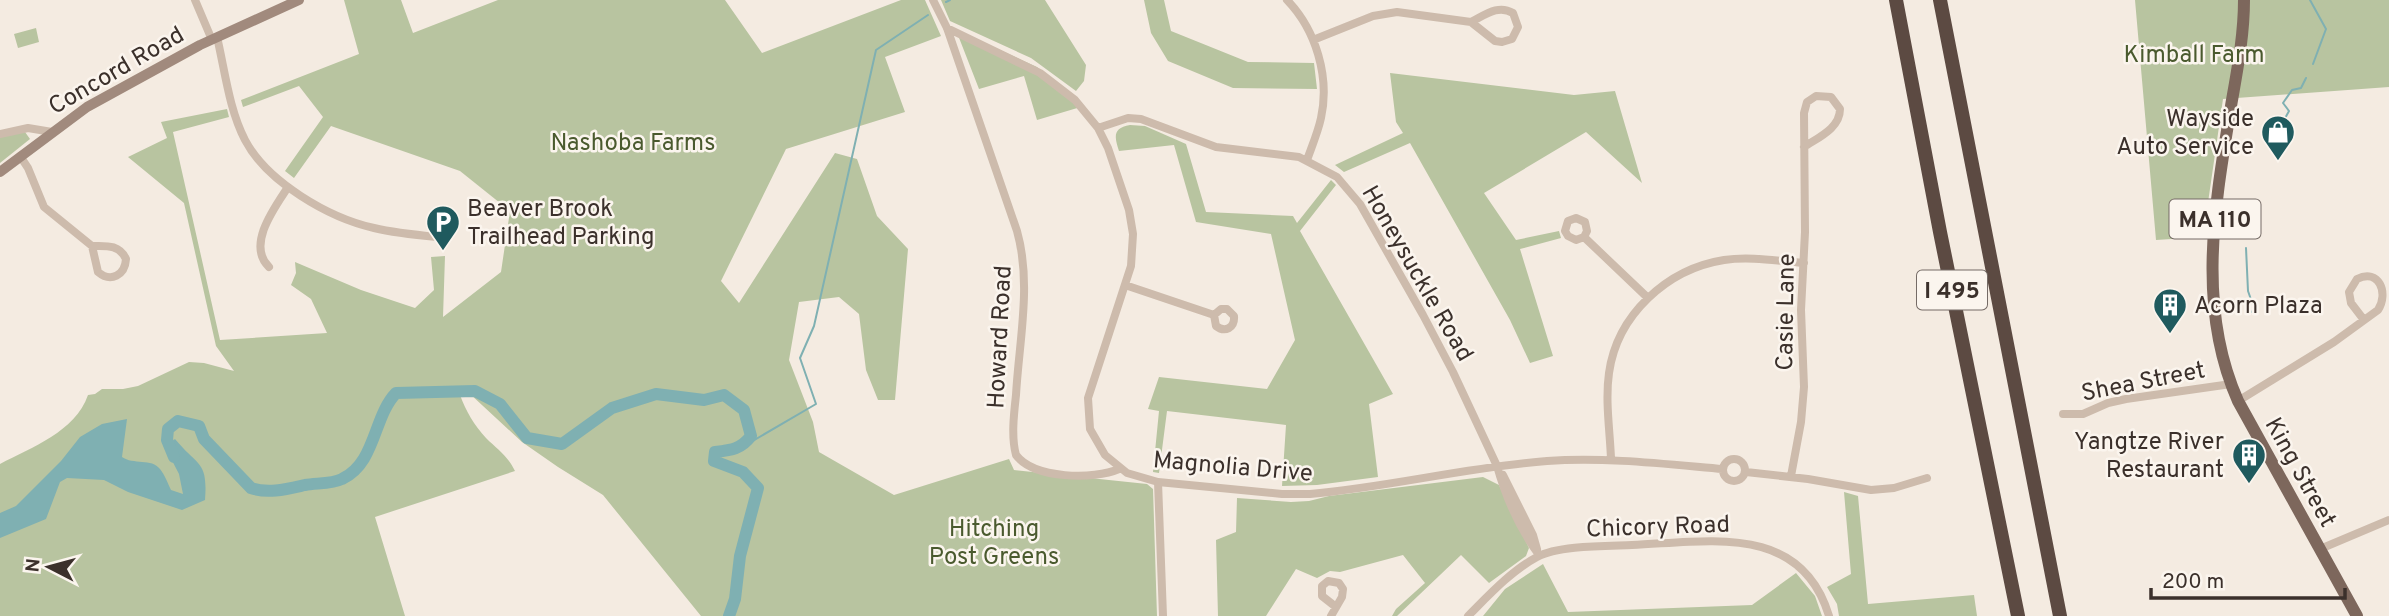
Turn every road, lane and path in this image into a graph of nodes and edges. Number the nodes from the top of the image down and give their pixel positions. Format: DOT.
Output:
graph roads {
  1 [pos="195,0"];
  2 [pos="299,0"];
  3 [pos="933,0"];
  4 [pos="1287,0"];
  5 [pos="1896,0"];
  6 [pos="1940,0"];
  7 [pos="2244,0"];
  8 [pos="1471,22"];
  9 [pos="947,28"];
  10 [pos="214,38"];
  11 [pos="1313,40"];
  12 [pos="1098,128"];
  13 [pos="52,132"];
  14 [pos="0,134"];
  15 [pos="1804,147"];
  16 [pos="20,156"];
  17 [pos="1307,160"];
  18 [pos="0,172"];
  19 [pos="288,187"];
  20 [pos="437,237"];
  21 [pos="1584,237"];
  22 [pos="92,246"];
  23 [pos="1804,263"];
  24 [pos="269,267"];
  25 [pos="1125,285"];
  26 [pos="1648,298"];
  27 [pos="1214,315"];
  28 [pos="2364,320"];
  29 [pos="2231,384"];
  30 [pos="2238,401"];
  31 [pos="2063,414"];
  32 [pos="1611,459"];
  33 [pos="1497,466"];
  34 [pos="1119,469"];
  35 [pos="1723,469"];
  36 [pos="1746,472"];
  37 [pos="1791,476"];
  38 [pos="1927,478"];
  39 [pos="1158,482"];
  40 [pos="2389,520"];
  41 [pos="2320,549"];
  42 [pos="1539,555"];
  43 [pos="1336,607"];
  44 [pos="1163,616"];
  45 [pos="1331,616"];
  46 [pos="1468,616"];
  47 [pos="1829,616"];
  48 [pos="2018,616"];
  49 [pos="2060,616"];
  50 [pos="2357,616"];
  1 -- 10 [label="street"];
  2 -- 10 [label="main road, Concord Road"];
  3 -- 9 [label="street, Howard Road"];
  4 -- 11 [label="street"];
  5 -- 48 [label="highway, I 495"];
  6 -- 49 [label="highway, I 495"];
  7 -- 29 [label="main road, MA 110"];
  8 -- 8 [label="street"];
  8 -- 11 [label="street"];
  9 -- 12 [label="street, Magnolia Drive"];
  9 -- 34 [label="street, Howard Road"];
  10 -- 13 [label="main road, Concord Road"];
  10 -- 19 [label="street"];
  11 -- 17 [label="street"];
  12 -- 17 [label="street, Honeysuckle Road"];
  12 -- 25 [label="street, Magnolia Drive"];
  13 -- 14 [label="street"];
  13 -- 16 [label="main road, Concord Road"];
  15 -- 15 [label="street, Casie Lane"];
  15 -- 23 [label="street, Casie Lane"];
  16 -- 18 [label="main road, Concord Road"];
  16 -- 22 [label="street"];
  17 -- 33 [label="street, Honeysuckle Road"];
  19 -- 20 [label="street"];
  19 -- 24 [label="street"];
  21 -- 26 [label="street"];
  22 -- 22 [label="street"];
  23 -- 26 [label="street"];
  23 -- 37 [label="street, Casie Lane"];
  25 -- 27 [label="street"];
  25 -- 34 [label="street, Magnolia Drive"];
  26 -- 32 [label="street"];
  28 -- 28 [label="street"];
  28 -- 30 [label="street"];
  29 -- 30 [label="main road, King Street / MA 110"];
  29 -- 31 [label="street, Shea Street"];
  30 -- 41 [label="main road, King Street / MA 110"];
  32 -- 33 [label="street, Magnolia Drive"];
  32 -- 35 [label="street, Magnolia Drive"];
  33 -- 39 [label="street, Magnolia Drive"];
  33 -- 42 [label="street"];
  34 -- 39 [label="street, Magnolia Drive"];
  35 -- 36 [label="street, Magnolia Drive"];
  35 -- 36 [label="street, Magnolia Drive"];
  36 -- 37 [label="street, Magnolia Drive"];
  37 -- 38 [label="street, Magnolia Drive"];
  39 -- 44 [label="street"];
  40 -- 41 [label="street"];
  41 -- 50 [label="main road, King Street / MA 110"];
  42 -- 46 [label="street, Chicory Road"];
  42 -- 47 [label="street, Chicory Road"];
  43 -- 45 [label="street"];
}
